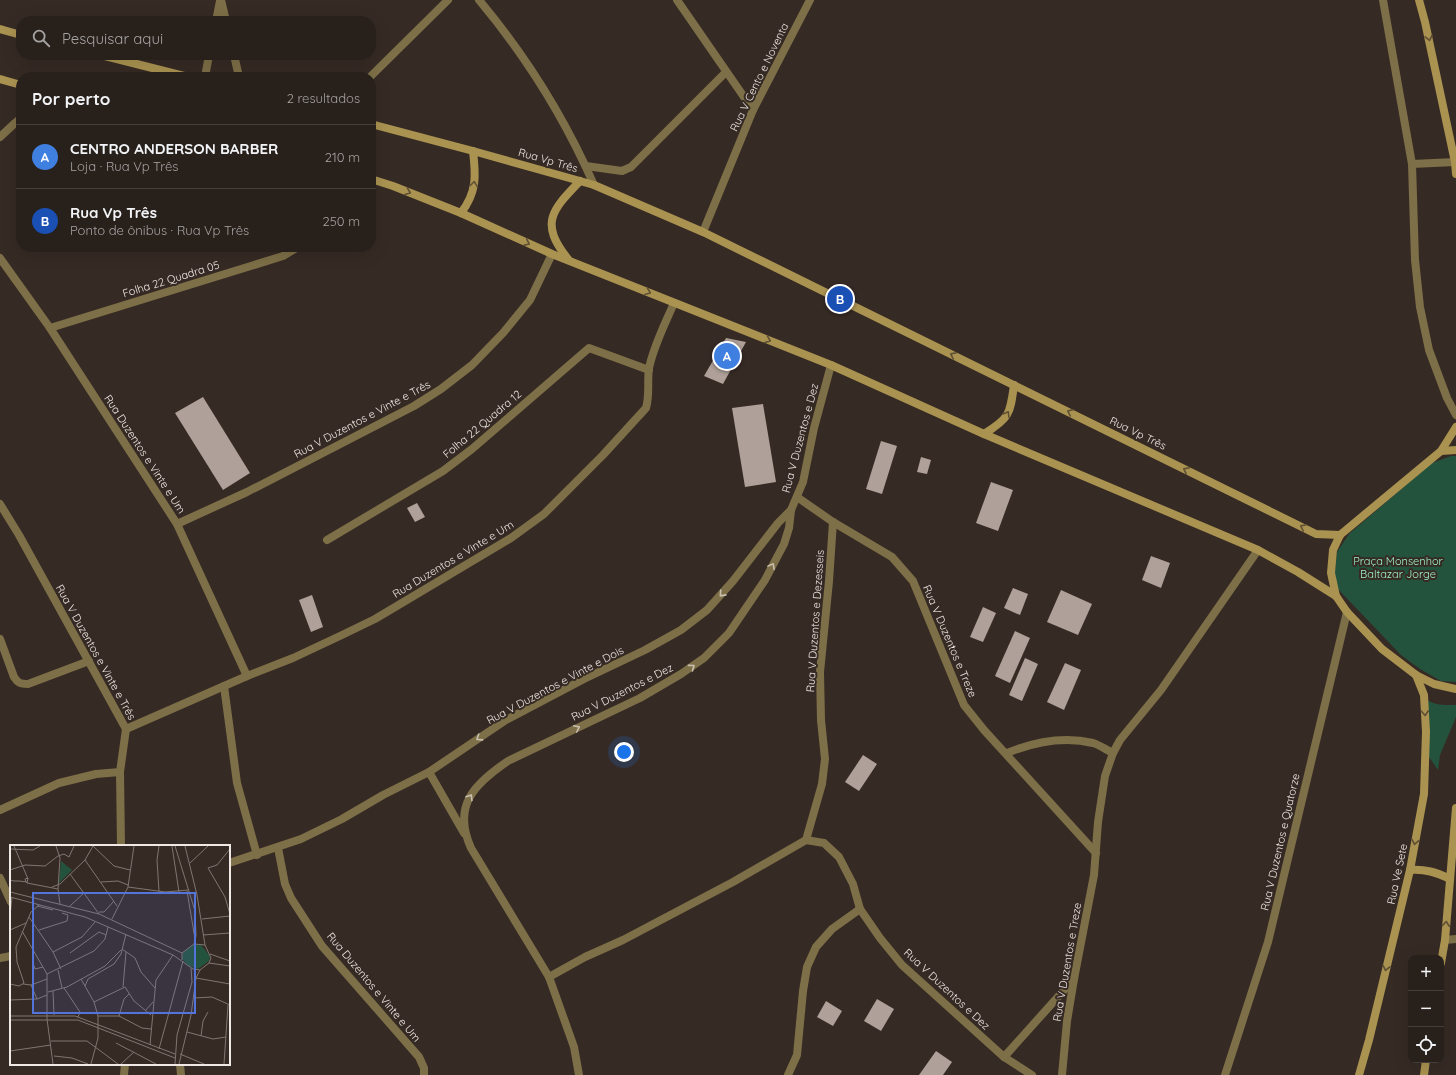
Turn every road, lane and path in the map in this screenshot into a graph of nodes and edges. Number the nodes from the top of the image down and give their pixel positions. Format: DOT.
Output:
graph roads {
  1 [pos="221,0"];
  2 [pos="448,0"];
  3 [pos="479,0"];
  4 [pos="677,0"];
  5 [pos="810,0"];
  6 [pos="1383,0"];
  7 [pos="1419,0"];
  8 [pos="217,16"];
  9 [pos="225,16"];
  10 [pos="0,29"];
  11 [pos="16,34"];
  12 [pos="121,60"];
  13 [pos="208,60"];
  14 [pos="235,60"];
  15 [pos="168,72"];
  16 [pos="206,72"];
  17 [pos="238,72"];
  18 [pos="375,72"];
  19 [pos="726,72"];
  20 [pos="0,79"];
  21 [pos="16,83"];
  22 [pos="752,110"];
  23 [pos="16,122"];
  24 [pos="376,125"];
  25 [pos="0,137"];
  26 [pos="473,151"];
  27 [pos="1455,162"];
  28 [pos="1412,164"];
  29 [pos="586,166"];
  30 [pos="1456,174"];
  31 [pos="376,181"];
  32 [pos="580,181"];
  33 [pos="594,185"];
  34 [pos="461,213"];
  35 [pos="703,232"];
  36 [pos="290,252"];
  37 [pos="552,254"];
  38 [pos="0,258"];
  39 [pos="569,260"];
  40 [pos="674,304"];
  41 [pos="50,328"];
  42 [pos="831,365"];
  43 [pos="649,370"];
  44 [pos="1014,385"];
  45 [pos="1456,415"];
  46 [pos="1456,427"];
  47 [pos="984,434"];
  48 [pos="1456,450"];
  49 [pos="1441,451"];
  50 [pos="797,497"];
  51 [pos="0,504"];
  52 [pos="791,510"];
  53 [pos="833,522"];
  54 [pos="177,524"];
  55 [pos="1340,535"];
  56 [pos="327,540"];
  57 [pos="1258,550"];
  58 [pos="1336,596"];
  59 [pos="1347,612"];
  60 [pos="0,639"];
  61 [pos="89,661"];
  62 [pos="1416,675"];
  63 [pos="247,676"];
  64 [pos="224,686"];
  65 [pos="1456,689"];
  66 [pos="126,729"];
  67 [pos="1113,753"];
  68 [pos="1007,754"];
  69 [pos="120,772"];
  70 [pos="429,772"];
  71 [pos="1456,808"];
  72 [pos="0,810"];
  73 [pos="465,835"];
  74 [pos="806,840"];
  75 [pos="121,845"];
  76 [pos="278,848"];
  77 [pos="1096,853"];
  78 [pos="257,855"];
  79 [pos="230,863"];
  80 [pos="1410,870"];
  81 [pos="0,878"];
  82 [pos="1450,879"];
  83 [pos="10,900"];
  84 [pos="860,909"];
  85 [pos="1456,939"];
  86 [pos="1445,940"];
  87 [pos="1442,955"];
  88 [pos="10,956"];
  89 [pos="0,958"];
  90 [pos="549,977"];
  91 [pos="1074,979"];
  92 [pos="1004,1057"];
  93 [pos="1426,1063"];
  94 [pos="180,1065"];
  95 [pos="181,1075"];
  96 [pos="424,1075"];
  97 [pos="579,1075"];
  98 [pos="788,1075"];
  99 [pos="1032,1075"];
  100 [pos="1062,1075"];
  101 [pos="1225,1075"];
  102 [pos="1359,1075"];
  103 [pos="1424,1075"];
  1 -- 8 [label="street"];
  1 -- 9 [label="street"];
  2 -- 18 [label="street"];
  3 -- 29 [label="street"];
  4 -- 19 [label="street"];
  5 -- 22 [label="street, Rua V Cento e Noventa"];
  6 -- 28 [label="street"];
  7 -- 27 [label="main road, one-way"];
  10 -- 11 [label="main road"];
  12 -- 15 [label="main road"];
  13 -- 16 [label="street"];
  14 -- 17 [label="street"];
  19 -- 22 [label="street"];
  19 -- 29 [label="street"];
  20 -- 21 [label="main road"];
  22 -- 35 [label="street, Rua V Cento e Noventa"];
  23 -- 25 [label="street"];
  24 -- 26 [label="main road, Rua Vp Três"];
  26 -- 32 [label="main road, Rua Vp Três"];
  34 -- 26 [label="main road, one-way"];
  27 -- 28 [label="street"];
  27 -- 30 [label="main road"];
  28 -- 45 [label="street"];
  29 -- 33 [label="street"];
  31 -- 34 [label="main road, one-way"];
  32 -- 33 [label="main road, Rua Vp Três"];
  32 -- 39 [label="main road"];
  33 -- 35 [label="main road, Rua Vp Três"];
  34 -- 37 [label="main road, one-way"];
  44 -- 35 [label="main road, Rua Vp Três, one-way"];
  36 -- 41 [label="street, Folha 22 Quadra 05"];
  37 -- 39 [label="main road"];
  37 -- 54 [label="street, Rua V Duzentos e Vinte e Três"];
  38 -- 41 [label="street, Rua Duzentos e Vinte e Um"];
  39 -- 40 [label="main road, one-way"];
  40 -- 42 [label="main road, one-way"];
  40 -- 43 [label="street, Rua Duzentos e Vinte e Um"];
  41 -- 54 [label="street, Rua Duzentos e Vinte e Um"];
  42 -- 47 [label="main road"];
  42 -- 50 [label="street, Rua V Duzentos e Dez"];
  43 -- 56 [label="street, Folha 22 Quadra 12"];
  43 -- 63 [label="street, Rua Duzentos e Vinte e Um"];
  47 -- 44 [label="main road, one-way"];
  55 -- 44 [label="main road, Rua Vp Três, one-way"];
  46 -- 49 [label="main road"];
  47 -- 57 [label="main road"];
  48 -- 49 [label="main road"];
  49 -- 55 [label="main road"];
  50 -- 52 [label="street, Rua V Duzentos e Dez"];
  50 -- 53 [label="street, Rua V Duzentos e Treze"];
  51 -- 61 [label="street, Rua V Duzentos e Vinte e Três"];
  52 -- 70 [label="street, Rua V Duzentos e Vinte e Dois, one-way"];
  73 -- 52 [label="street, Rua V Duzentos e Dez, one-way"];
  53 -- 68 [label="street, Rua V Duzentos e Treze"];
  53 -- 74 [label="street, Rua V Duzentos e Dezesseis"];
  54 -- 63 [label="street, Rua Duzentos e Vinte e Um"];
  55 -- 58 [label="main road"];
  57 -- 58 [label="main road"];
  57 -- 67 [label="street, Rua V Duzentos e Treze"];
  58 -- 59 [label="main road"];
  59 -- 62 [label="main road"];
  59 -- 101 [label="street, Rua V Duzentos e Quatorze"];
  60 -- 61 [label="street"];
  61 -- 66 [label="street, Rua V Duzentos e Vinte e Três"];
  62 -- 65 [label="main road"];
  62 -- 80 [label="main road, Rua Ve Sete, one-way"];
  63 -- 64 [label="street, Rua Duzentos e Vinte e Um"];
  64 -- 66 [label="street, Rua Duzentos e Vinte e Um"];
  64 -- 78 [label="street"];
  66 -- 69 [label="street, Rua V Duzentos e Vinte e Três"];
  67 -- 68 [label="street"];
  67 -- 77 [label="street, Rua V Duzentos e Treze"];
  68 -- 77 [label="street, Rua V Duzentos e Treze"];
  69 -- 72 [label="street"];
  69 -- 75 [label="street, Rua V Duzentos e Vinte e Três"];
  70 -- 73 [label="street"];
  70 -- 76 [label="street, Rua V Duzentos e Vinte e Dois"];
  71 -- 82 [label="main road"];
  73 -- 90 [label="street, Rua V Duzentos e Dez"];
  74 -- 84 [label="street, Rua V Duzentos e Dez"];
  74 -- 90 [label="street"];
  76 -- 78 [label="street, Rua V Duzentos e Vinte e Dois"];
  76 -- 96 [label="street, Rua Duzentos e Vinte e Um"];
  77 -- 91 [label="street, Rua V Duzentos e Treze"];
  78 -- 79 [label="street, Rua V Duzentos e Vinte e Dois"];
  80 -- 82 [label="main road"];
  80 -- 102 [label="main road, Rua Ve Sete, one-way"];
  81 -- 83 [label="street"];
  86 -- 82 [label="main road, one-way"];
  84 -- 92 [label="street, Rua V Duzentos e Dez"];
  84 -- 98 [label="street"];
  85 -- 86 [label="street"];
  86 -- 87 [label="main road"];
  88 -- 89 [label="street"];
  90 -- 97 [label="street, Rua V Duzentos e Dez"];
  91 -- 92 [label="street"];
  91 -- 100 [label="street, Rua V Duzentos e Treze"];
  92 -- 99 [label="street, Rua V Duzentos e Dez"];
  93 -- 103 [label="main road"];
  94 -- 95 [label="street"];
}
